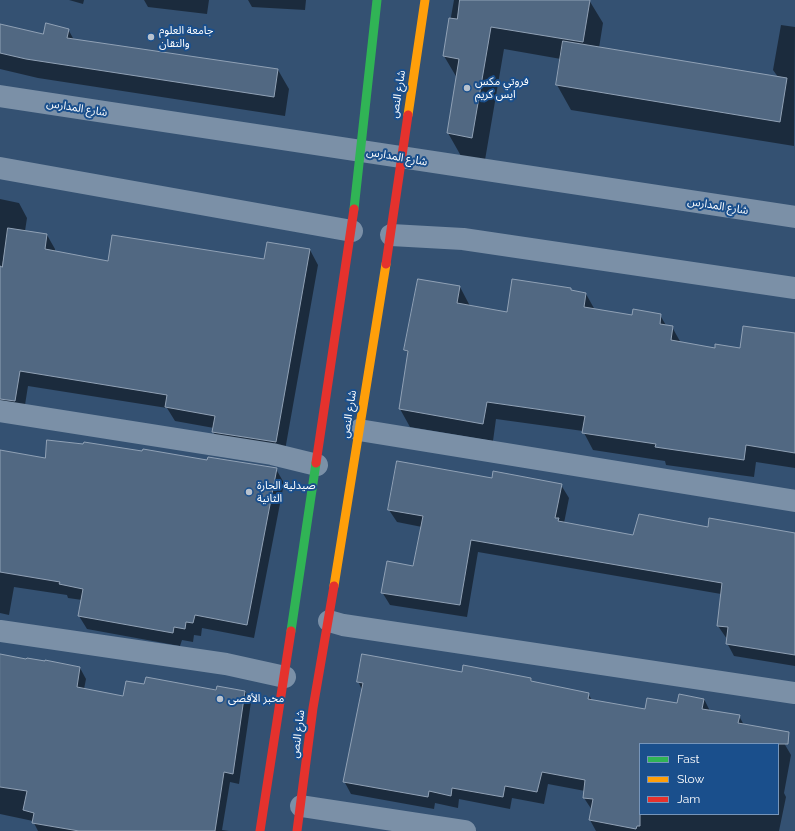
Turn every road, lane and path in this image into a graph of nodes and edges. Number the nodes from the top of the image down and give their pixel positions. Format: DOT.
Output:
graph roads {
  1 [pos="377,0"];
  2 [pos="425,0"];
  3 [pos="0,96"];
  4 [pos="362,151"];
  5 [pos="401,158"];
  6 [pos="0,168"];
  7 [pos="795,218"];
  8 [pos="352,231"];
  9 [pos="391,235"];
  10 [pos="795,288"];
  11 [pos="0,411"];
  12 [pos="359,430"];
  13 [pos="317,465"];
  14 [pos="795,501"];
  15 [pos="329,621"];
  16 [pos="0,631"];
  17 [pos="285,677"];
  18 [pos="795,694"];
  19 [pos="301,806"];
  20 [pos="260,831"];
  21 [pos="297,831"];
  22 [pos="465,831"];
  1 -- 4 [label="main road, شارع النص"];
  2 -- 5 [label="main road, شارع النص"];
  3 -- 4 [label="street, شارع المدارس"];
  4 -- 5 [label="street, شارع المدارس"];
  4 -- 8 [label="main road, شارع النص"];
  5 -- 7 [label="street, شارع المدارس"];
  5 -- 9 [label="main road, شارع النص"];
  6 -- 8 [label="street"];
  8 -- 13 [label="main road, شارع النص"];
  9 -- 10 [label="street"];
  9 -- 12 [label="main road, شارع النص"];
  11 -- 13 [label="street"];
  12 -- 14 [label="street"];
  12 -- 15 [label="main road, شارع النص"];
  13 -- 17 [label="main road, شارع النص"];
  15 -- 18 [label="street"];
  15 -- 19 [label="main road, شارع النص"];
  16 -- 17 [label="street"];
  17 -- 20 [label="main road, شارع النص"];
  19 -- 21 [label="main road, شارع النص"];
  19 -- 22 [label="street"];
}
